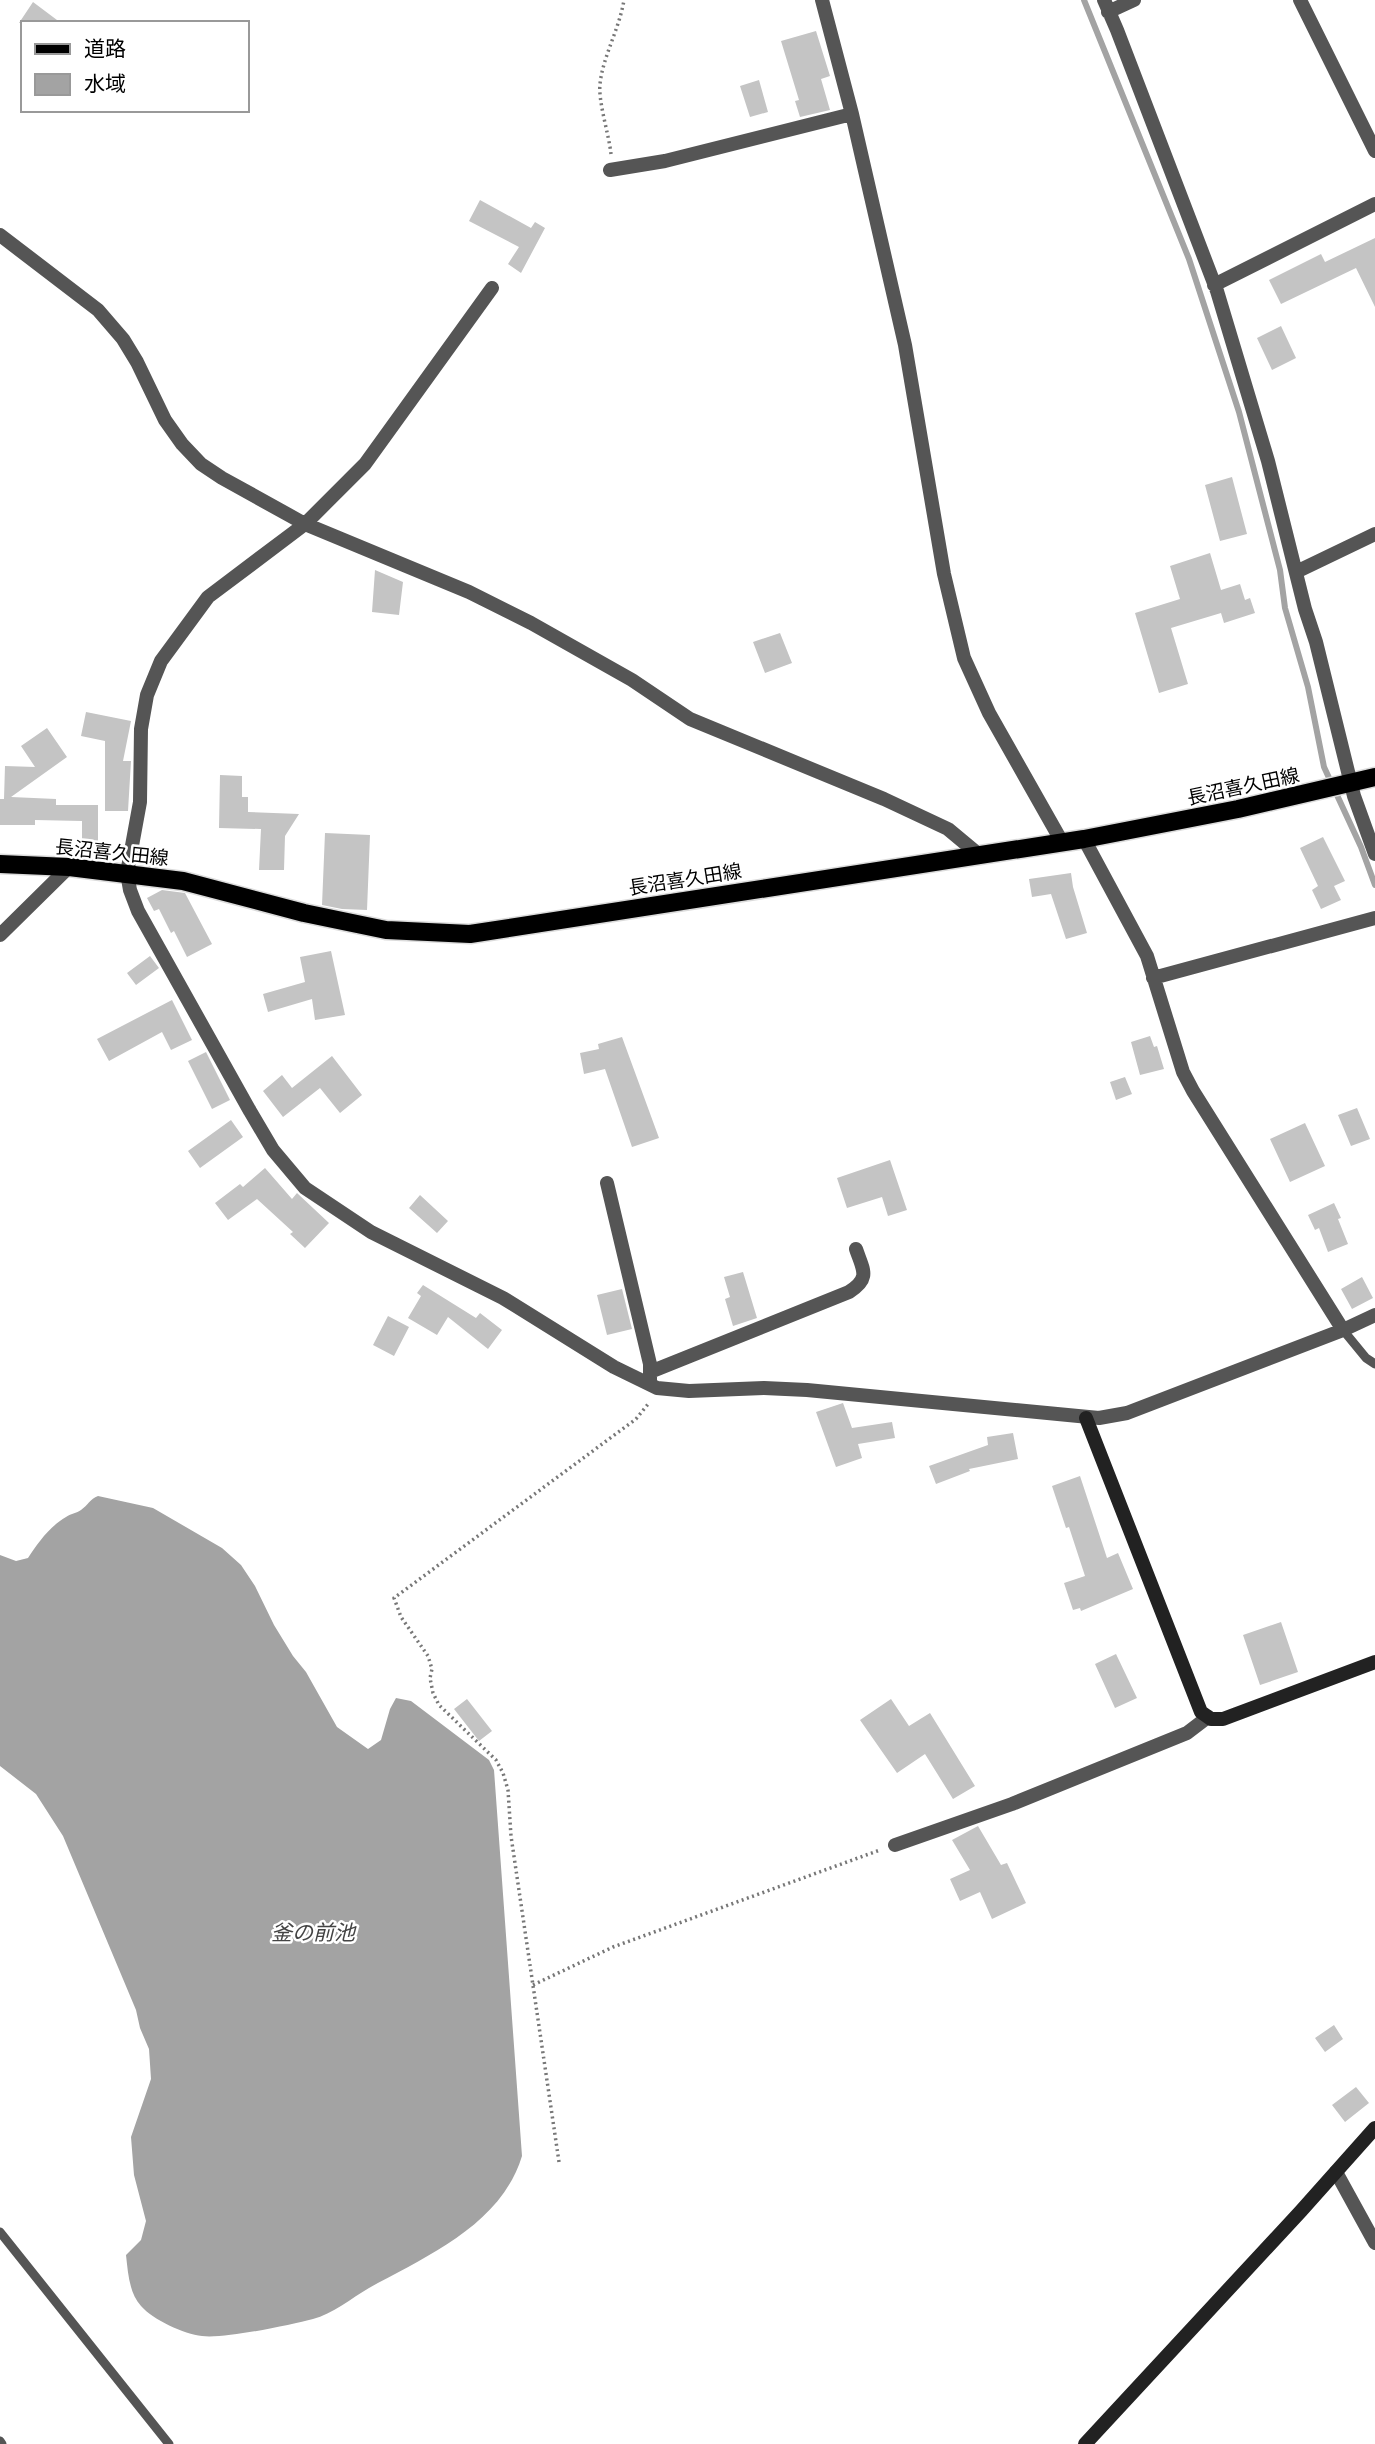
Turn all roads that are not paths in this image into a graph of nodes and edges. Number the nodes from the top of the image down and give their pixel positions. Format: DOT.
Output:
graph roads {
  1 [pos="822,0"];
  2 [pos="1133,0"];
  3 [pos="1300,0"];
  4 [pos="1106,6"];
  5 [pos="852,114"];
  6 [pos="1375,151"];
  7 [pos="610,170"];
  8 [pos="1375,204"];
  9 [pos="0,236"];
  10 [pos="1214,285"];
  11 [pos="492,288"];
  12 [pos="305,524"];
  13 [pos="1375,534"];
  14 [pos="1296,572"];
  15 [pos="1375,777"];
  16 [pos="1351,783"];
  17 [pos="1084,839"];
  18 [pos="1062,842"];
  19 [pos="978,854"];
  20 [pos="1375,854"];
  21 [pos="0,864"];
  22 [pos="69,867"];
  23 [pos="127,873"];
  24 [pos="1375,918"];
  25 [pos="0,935"];
  26 [pos="1153,978"];
  27 [pos="607,1183"];
  28 [pos="856,1249"];
  29 [pos="1375,1315"];
  30 [pos="1343,1330"];
  31 [pos="1375,1364"];
  32 [pos="652,1382"];
  33 [pos="1086,1418"];
  34 [pos="1375,1662"];
  35 [pos="1208,1717"];
  36 [pos="895,1845"];
  37 [pos="1375,2128"];
  38 [pos="1336,2172"];
  39 [pos="0,2231"];
  40 [pos="1375,2243"];
  41 [pos="169,2444"];
  42 [pos="1085,2444"];
  1 -- 5 [label="street"];
  2 -- 4 [label="street"];
  3 -- 6 [label="street"];
  4 -- 10 [label="street"];
  5 -- 7 [label="street"];
  5 -- 18 [label="street"];
  8 -- 10 [label="street"];
  9 -- 12 [label="street"];
  10 -- 14 [label="street"];
  11 -- 12 [label="street"];
  12 -- 19 [label="street"];
  12 -- 23 [label="street"];
  13 -- 14 [label="street"];
  14 -- 16 [label="street"];
  15 -- 16 [label="main road, 長沼喜久田線"];
  16 -- 17 [label="main road, 長沼喜久田線"];
  16 -- 20 [label="street"];
  17 -- 18 [label="main road, 長沼喜久田線"];
  17 -- 26 [label="street"];
  18 -- 19 [label="main road, 長沼喜久田線"];
  19 -- 23 [label="main road, 長沼喜久田線"];
  21 -- 22 [label="main road, 長沼喜久田線"];
  22 -- 23 [label="main road, 長沼喜久田線"];
  22 -- 25 [label="street"];
  23 -- 32 [label="street"];
  24 -- 26 [label="street"];
  26 -- 30 [label="street"];
  27 -- 32 [label="street"];
  28 -- 32 [label="street"];
  29 -- 30 [label="street"];
  30 -- 31 [label="lane"];
  30 -- 33 [label="street"];
  32 -- 33 [label="street"];
  33 -- 35 [label="street"];
  34 -- 35 [label="street"];
  35 -- 36 [label="street"];
  37 -- 38 [label="street"];
  38 -- 40 [label="street"];
  38 -- 42 [label="street"];
  39 -- 41 [label="lane"];
}
